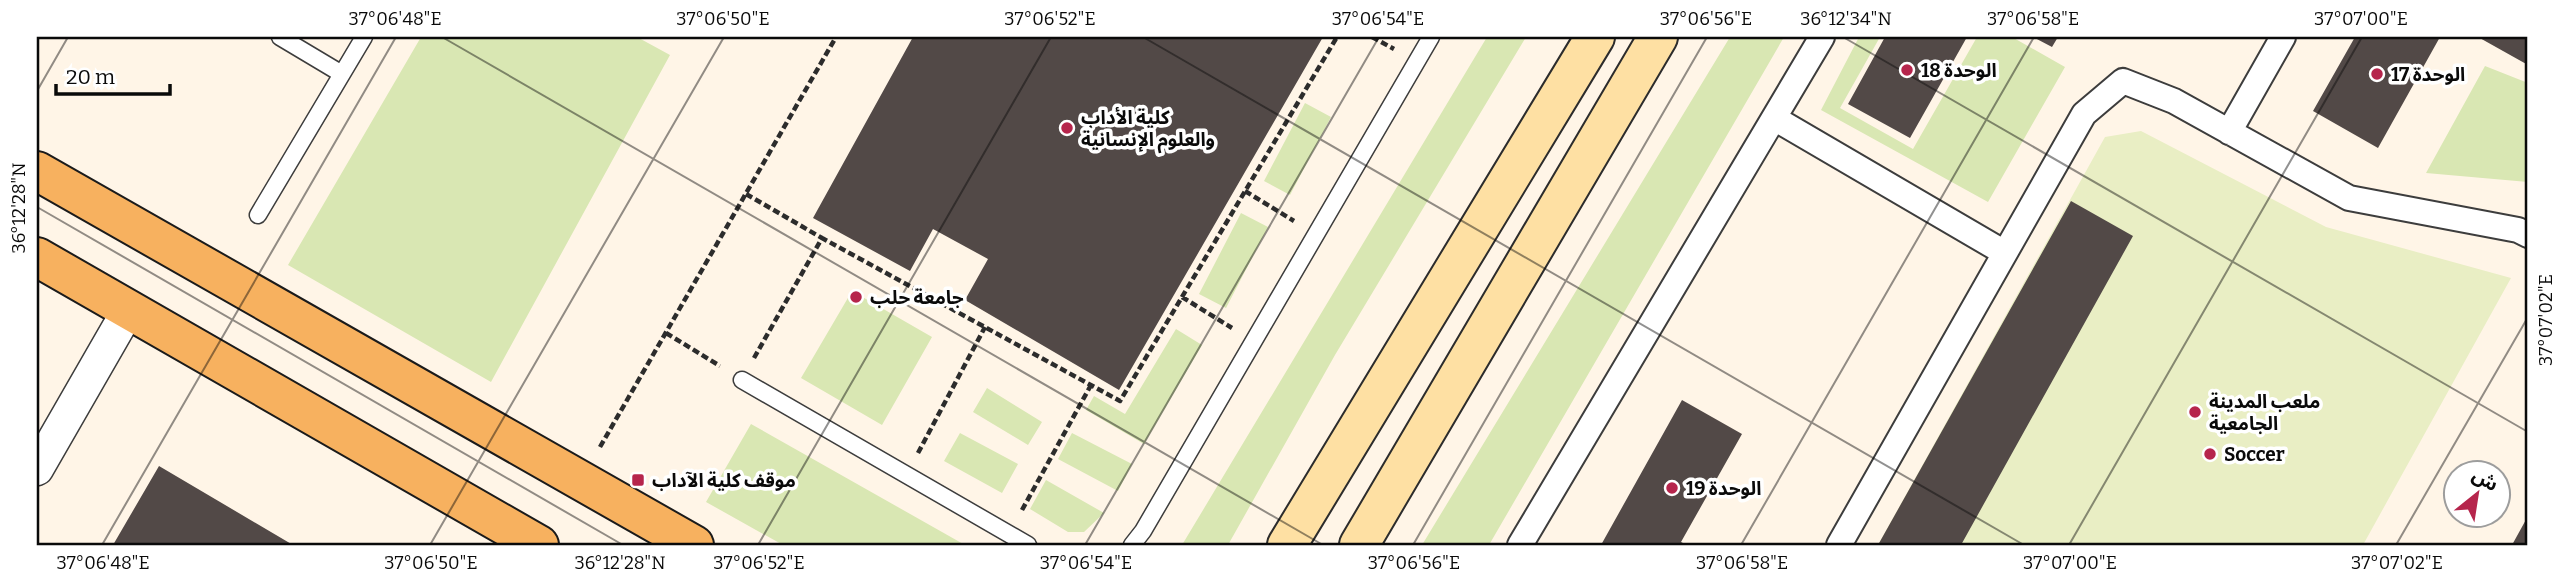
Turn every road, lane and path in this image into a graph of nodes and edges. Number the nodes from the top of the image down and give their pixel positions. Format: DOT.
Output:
graph roads {
  1 [pos="280,37"];
  2 [pos="364,37"];
  3 [pos="836,37"];
  4 [pos="1338,37"];
  5 [pos="1431,37"];
  6 [pos="1595,37"];
  7 [pos="1658,37"];
  8 [pos="1822,37"];
  9 [pos="2283,37"];
  10 [pos="342,74"];
  11 [pos="1774,118"];
  12 [pos="2229,132"];
  13 [pos="37,171"];
  14 [pos="1245,191"];
  15 [pos="746,194"];
  16 [pos="258,215"];
  17 [pos="2525,232"];
  18 [pos="1316,234"];
  19 [pos="822,238"];
  20 [pos="2005,253"];
  21 [pos="37,257"];
  22 [pos="1182,296"];
  23 [pos="129,309"];
  24 [pos="985,327"];
  25 [pos="666,333"];
  26 [pos="1254,341"];
  27 [pos="742,380"];
  28 [pos="1091,385"];
  29 [pos="37,468"];
  30 [pos="906,475"];
  31 [pos="581,482"];
  32 [pos="1008,534"];
  33 [pos="539,545"];
  34 [pos="694,545"];
  35 [pos="1028,545"];
  36 [pos="1132,545"];
  37 [pos="1287,545"];
  38 [pos="1359,545"];
  39 [pos="1520,545"];
  40 [pos="1839,545"];
  1 -- 10 [label="lane"];
  2 -- 10 [label="lane"];
  3 -- 15 [label="path"];
  4 -- 14 [label="path"];
  5 -- 18 [label="lane"];
  6 -- 37 [label="main road"];
  7 -- 38 [label="main road"];
  8 -- 11 [label="street"];
  9 -- 12 [label="street"];
  10 -- 16 [label="lane"];
  11 -- 20 [label="street"];
  11 -- 39 [label="street"];
  12 -- 17 [label="street"];
  12 -- 20 [label="street"];
  13 -- 31 [label="main road"];
  14 -- 18 [label="path"];
  14 -- 22 [label="path"];
  15 -- 19 [label="path"];
  15 -- 25 [label="path"];
  18 -- 26 [label="lane"];
  19 -- 24 [label="path"];
  19 -- 27 [label="path"];
  20 -- 40 [label="street"];
  21 -- 23 [label="main road"];
  22 -- 26 [label="path"];
  22 -- 28 [label="path"];
  23 -- 29 [label="street"];
  23 -- 33 [label="main road"];
  24 -- 28 [label="path"];
  24 -- 30 [label="path"];
  25 -- 27 [label="path"];
  25 -- 31 [label="path"];
  26 -- 36 [label="lane"];
  27 -- 30 [label="lane"];
  28 -- 32 [label="path"];
  30 -- 32 [label="lane"];
  31 -- 34 [label="main road"];
  32 -- 35 [label="lane"];
}
